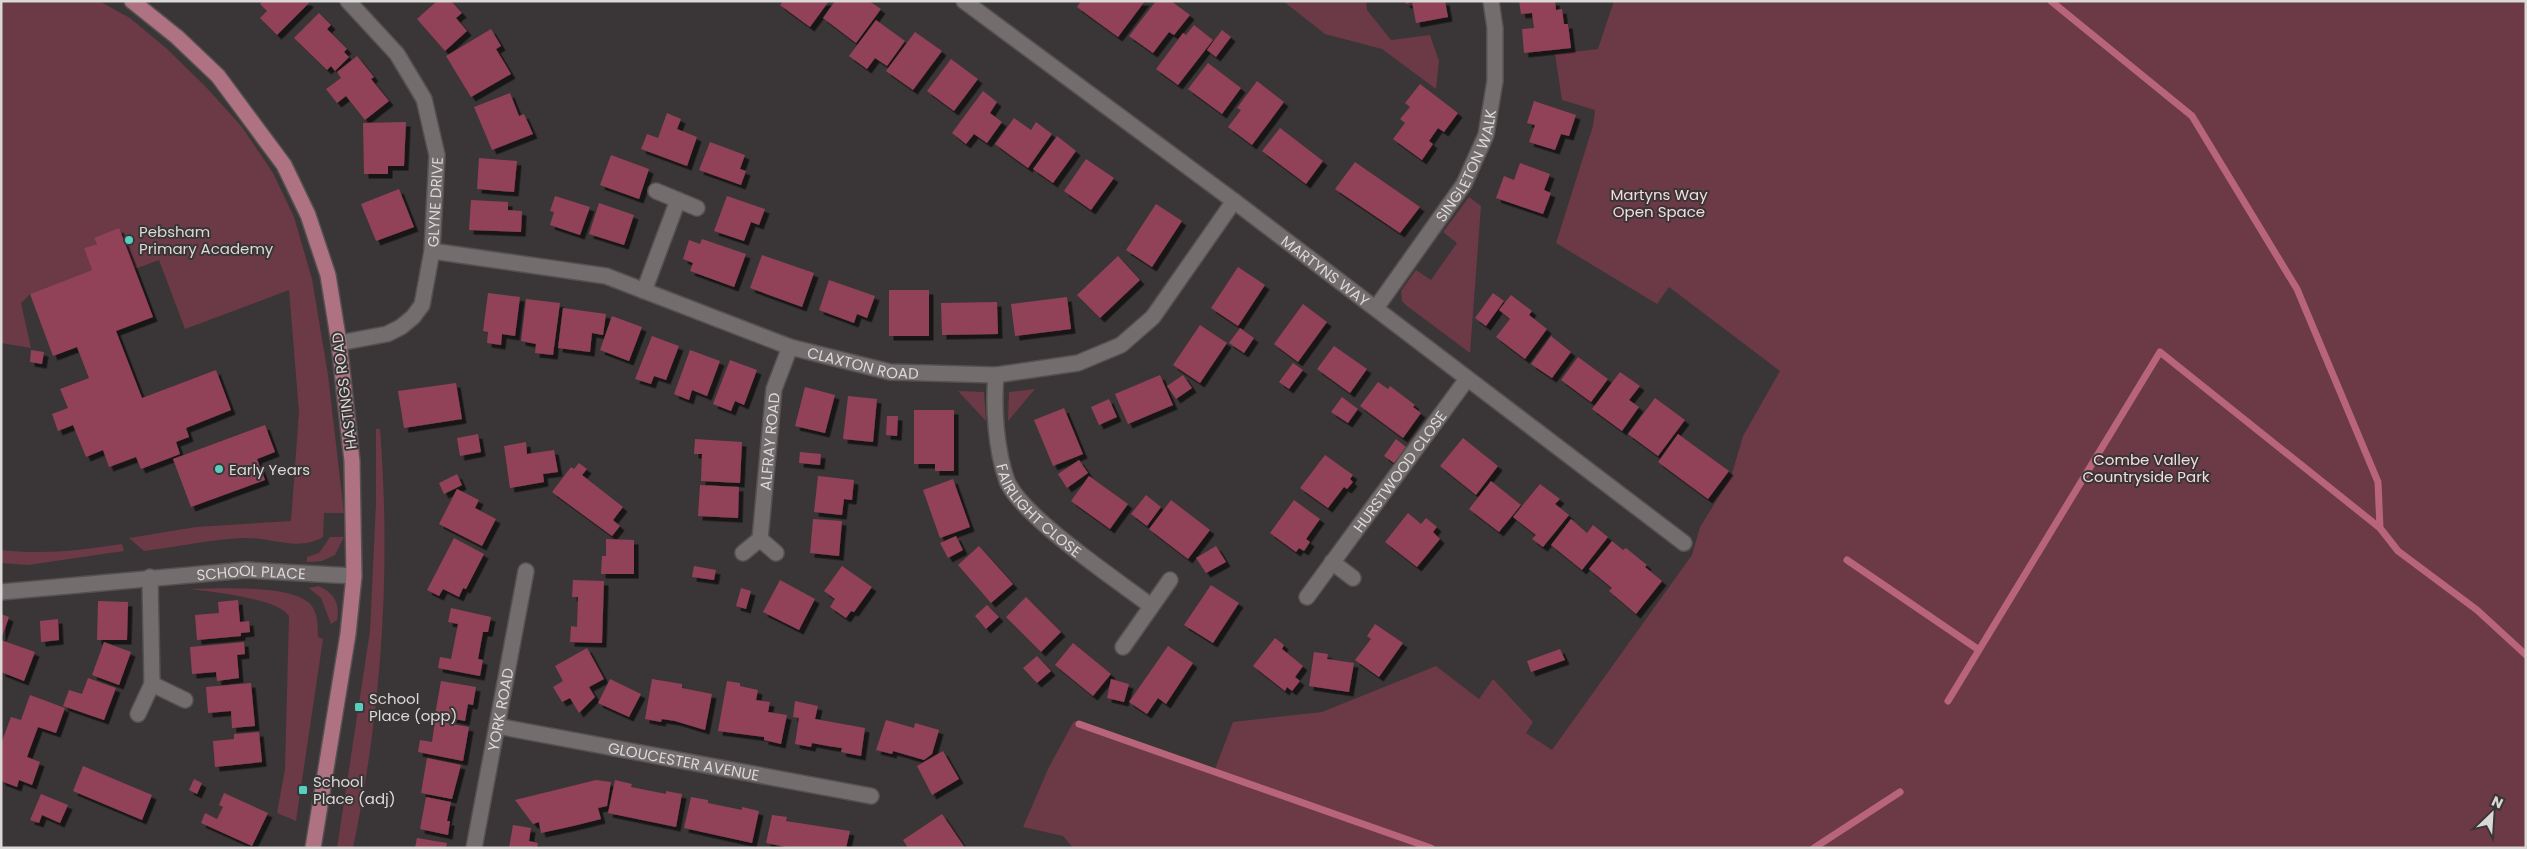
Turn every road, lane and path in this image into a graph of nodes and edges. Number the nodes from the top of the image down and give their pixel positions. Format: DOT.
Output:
graph roads {
  1 [pos="132,1"];
  2 [pos="348,1"];
  3 [pos="964,1"];
  4 [pos="1491,1"];
  5 [pos="656,191"];
  6 [pos="678,200"];
  7 [pos="1234,202"];
  8 [pos="697,208"];
  9 [pos="432,251"];
  10 [pos="644,291"];
  11 [pos="1376,308"];
  12 [pos="339,343"];
  13 [pos="790,347"];
  14 [pos="996,374"];
  15 [pos="1467,379"];
  16 [pos="760,540"];
  17 [pos="1684,543"];
  18 [pos="742,553"];
  19 [pos="776,553"];
  20 [pos="1332,562"];
  21 [pos="526,571"];
  22 [pos="354,576"];
  23 [pos="150,577"];
  24 [pos="1353,578"];
  25 [pos="1170,580"];
  26 [pos="1,592"];
  27 [pos="1307,597"];
  28 [pos="1151,606"];
  29 [pos="1123,647"];
  30 [pos="152,684"];
  31 [pos="185,700"];
  32 [pos="138,714"];
  33 [pos="497,726"];
  34 [pos="871,796"];
  35 [pos="313,848"];
  36 [pos="474,848"];
  1 -- 12 [label="main road, HASTINGS ROAD"];
  2 -- 9 [label="street, GLYNE DRIVE"];
  3 -- 7 [label="street, MARTYNS WAY"];
  4 -- 11 [label="street, SINGLETON WALK"];
  5 -- 6 [label="street"];
  6 -- 8 [label="street"];
  6 -- 10 [label="street"];
  7 -- 11 [label="street, MARTYNS WAY"];
  7 -- 14 [label="street, CLAXTON ROAD"];
  9 -- 10 [label="street, CLAXTON ROAD"];
  9 -- 12 [label="street, GLYNE DRIVE"];
  10 -- 13 [label="street, CLAXTON ROAD"];
  11 -- 15 [label="street, MARTYNS WAY"];
  12 -- 22 [label="main road, HASTINGS ROAD"];
  13 -- 14 [label="street, CLAXTON ROAD"];
  13 -- 16 [label="street, ALFRAY ROAD"];
  14 -- 28 [label="street, FAIRLIGHT CLOSE"];
  15 -- 17 [label="street, MARTYNS WAY"];
  15 -- 20 [label="street, HURSTWOOD CLOSE"];
  16 -- 18 [label="street"];
  16 -- 19 [label="street"];
  20 -- 24 [label="street"];
  20 -- 27 [label="street, HURSTWOOD CLOSE"];
  21 -- 33 [label="street, YORK ROAD"];
  22 -- 23 [label="street, SCHOOL PLACE"];
  22 -- 35 [label="main road, HASTINGS ROAD"];
  23 -- 26 [label="street, SCHOOL PLACE"];
  23 -- 30 [label="street"];
  25 -- 28 [label="street"];
  28 -- 29 [label="street"];
  30 -- 31 [label="street"];
  30 -- 32 [label="street"];
  33 -- 34 [label="street, GLOUCESTER AVENUE"];
  33 -- 36 [label="street, YORK ROAD"];
}
